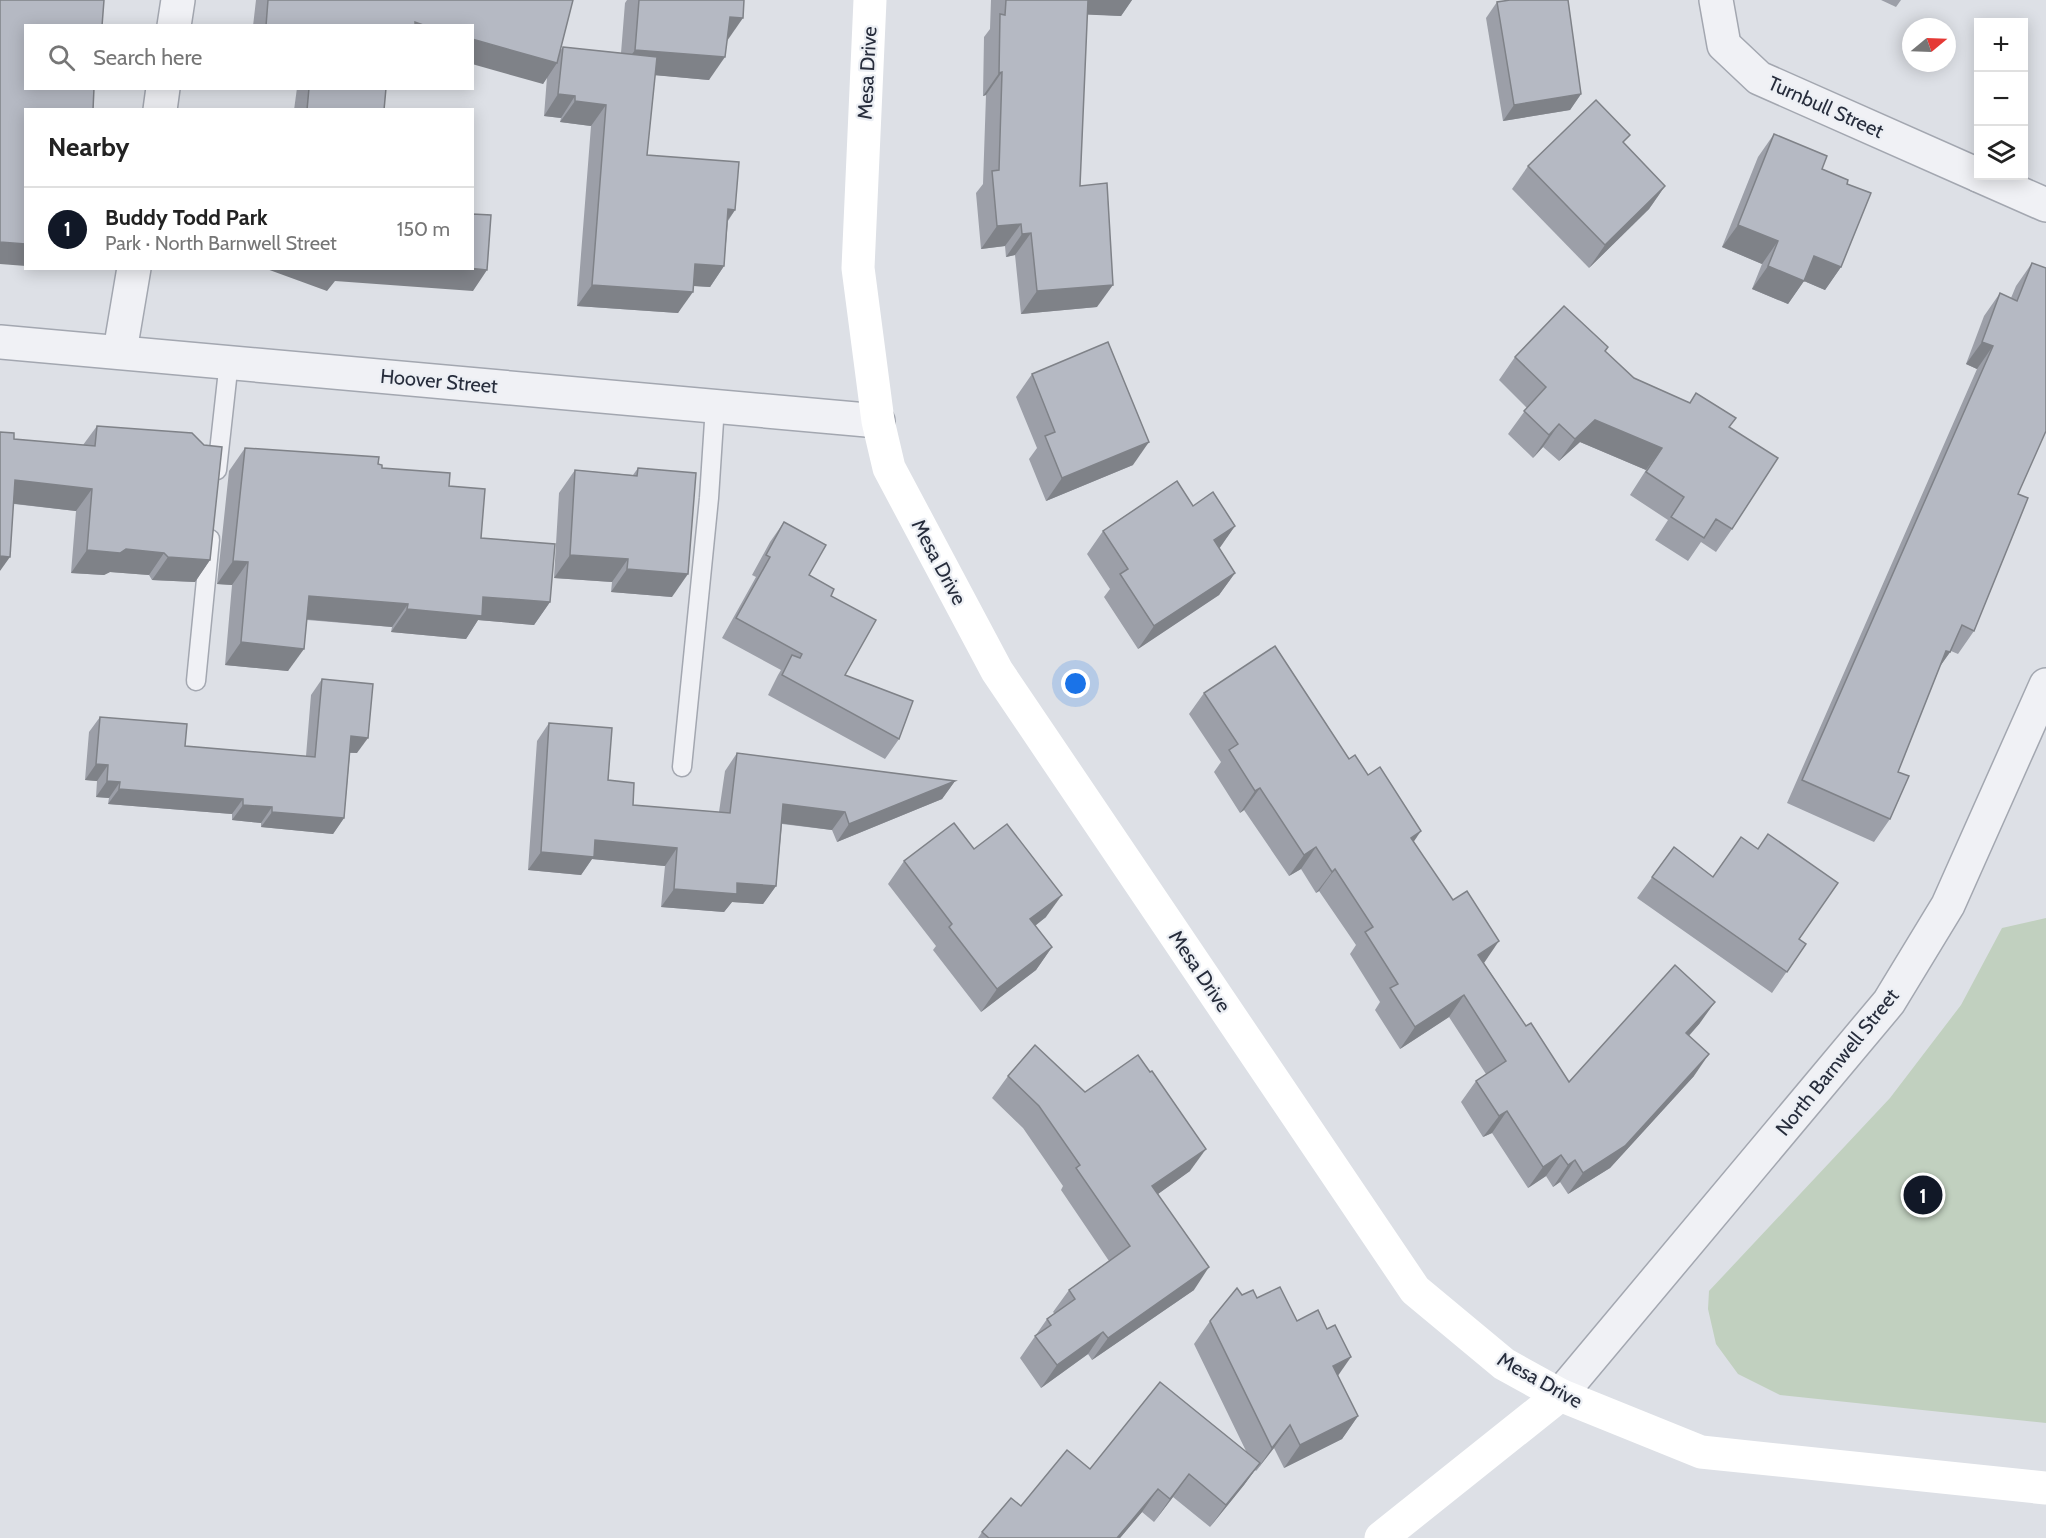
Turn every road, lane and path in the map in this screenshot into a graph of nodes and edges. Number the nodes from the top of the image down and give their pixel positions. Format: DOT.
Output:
graph roads {
  1 [pos="178,0"];
  2 [pos="870,0"];
  3 [pos="1716,0"];
  4 [pos="174,24"];
  5 [pos="163,90"];
  6 [pos="160,108"];
  7 [pos="1974,173"];
  8 [pos="1990,180"];
  9 [pos="2046,205"];
  10 [pos="134,270"];
  11 [pos="0,342"];
  12 [pos="120,351"];
  13 [pos="229,361"];
  14 [pos="715,406"];
  15 [pos="878,421"];
  16 [pos="215,492"];
  17 [pos="213,515"];
  18 [pos="196,681"];
  19 [pos="2046,685"];
  20 [pos="682,767"];
  21 [pos="1560,1395"];
  22 [pos="2046,1488"];
  23 [pos="1381,1538"];
  1 -- 4 [label="street"];
  2 -- 15 [label="main road, Mesa Drive"];
  3 -- 7 [label="street, Turnbull Street"];
  5 -- 6 [label="street"];
  8 -- 9 [label="street, Turnbull Street"];
  10 -- 12 [label="street"];
  11 -- 12 [label="street, Hoover Street"];
  12 -- 13 [label="street, Hoover Street"];
  13 -- 14 [label="street, Hoover Street"];
  13 -- 16 [label="lane"];
  14 -- 15 [label="street, Hoover Street"];
  14 -- 20 [label="lane"];
  15 -- 21 [label="main road, Mesa Drive"];
  17 -- 18 [label="lane"];
  19 -- 21 [label="street, North Barnwell Street"];
  21 -- 22 [label="main road, Mesa Drive"];
  21 -- 23 [label="main road"];
}
